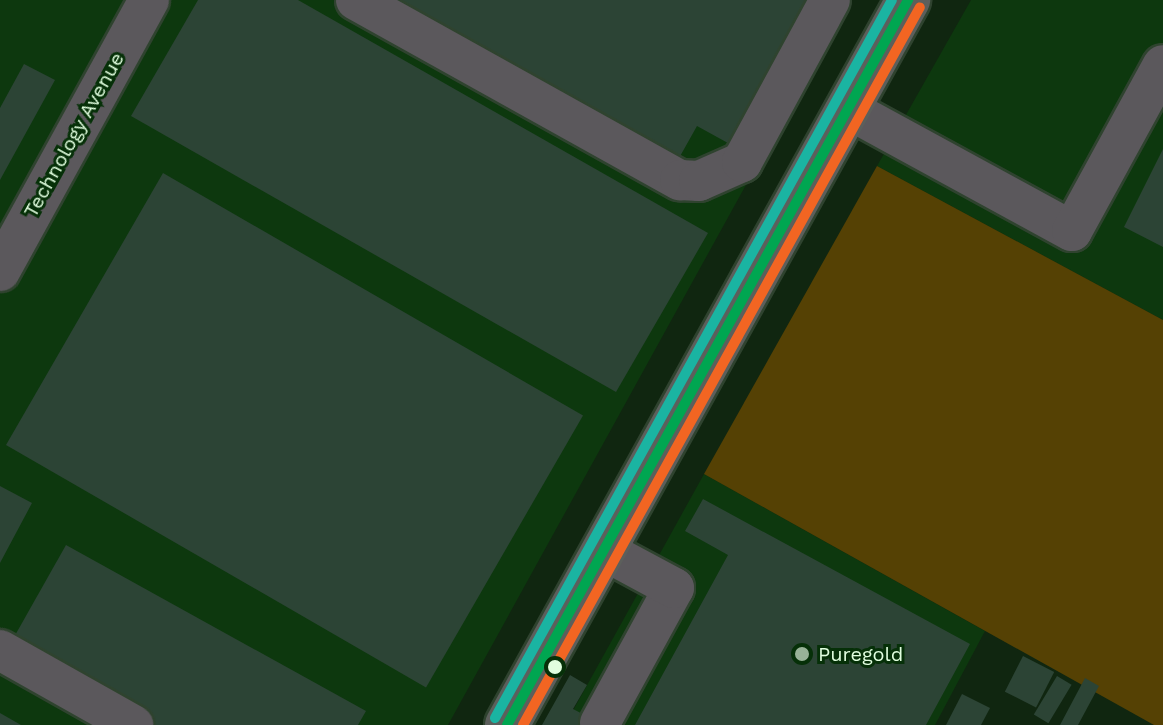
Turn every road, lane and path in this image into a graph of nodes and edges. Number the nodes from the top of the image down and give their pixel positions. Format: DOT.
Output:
graph roads {
  1 [pos="149,0"];
  2 [pos="356,0"];
  3 [pos="830,0"];
  4 [pos="908,0"];
  5 [pos="1163,65"];
  6 [pos="848,109"];
  7 [pos="0,271"];
  8 [pos="603,550"];
  9 [pos="0,650"];
  10 [pos="600,723"];
  11 [pos="133,725"];
  12 [pos="507,725"];
  1 -- 7 [label="street, Technology Avenue"];
  2 -- 3 [label="street"];
  4 -- 6 [label="highway"];
  5 -- 6 [label="street"];
  6 -- 8 [label="highway"];
  8 -- 10 [label="street"];
  8 -- 12 [label="highway"];
  9 -- 11 [label="street"];
}
